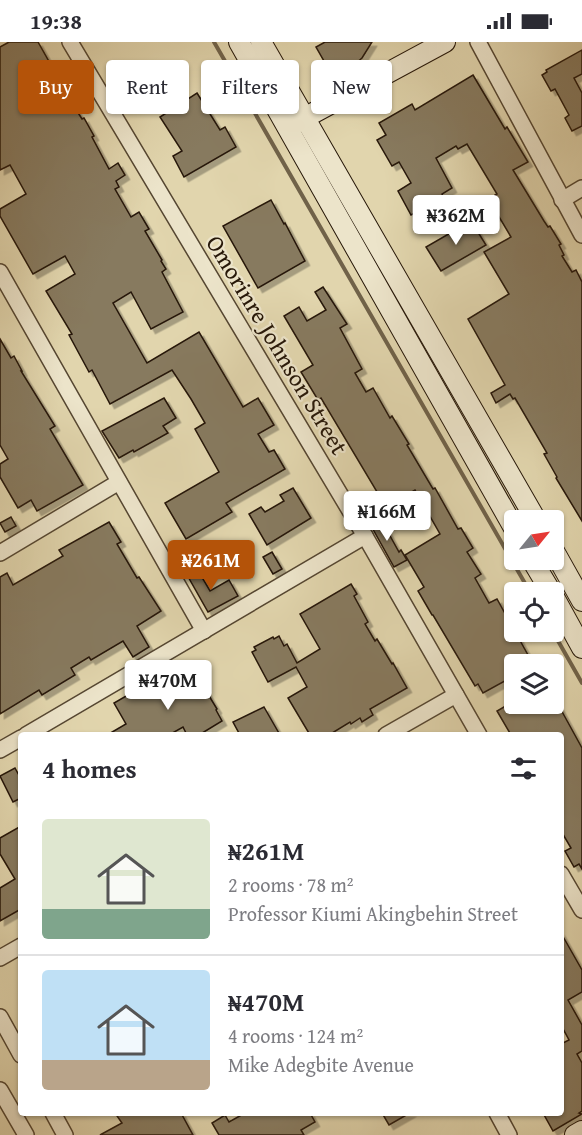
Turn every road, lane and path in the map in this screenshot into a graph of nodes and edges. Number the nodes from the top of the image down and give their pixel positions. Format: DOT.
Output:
graph roads {
  1 [pos="70,42"];
  2 [pos="239,42"];
  3 [pos="261,42"];
  4 [pos="445,42"];
  5 [pos="478,42"];
  6 [pos="296,122"];
  7 [pos="582,188"];
  8 [pos="562,200"];
  9 [pos="582,235"];
  10 [pos="0,272"];
  11 [pos="119,482"];
  12 [pos="504,510"];
  13 [pos="530,510"];
  14 [pos="365,536"];
  15 [pos="0,553"];
  16 [pos="564,569"];
  17 [pos="582,601"];
  18 [pos="564,615"];
  19 [pos="204,631"];
  20 [pos="582,648"];
  21 [pos="456,695"];
  22 [pos="31,732"];
  23 [pos="392,732"];
  24 [pos="477,732"];
  25 [pos="18,740"];
  26 [pos="0,750"];
  27 [pos="564,879"];
  28 [pos="582,910"];
  29 [pos="18,948"];
  30 [pos="0,958"];
  31 [pos="0,1017"];
  32 [pos="18,1050"];
  33 [pos="0,1090"];
  34 [pos="55,1116"];
  35 [pos="499,1116"];
  36 [pos="582,1131"];
  37 [pos="26,1135"];
  38 [pos="65,1135"];
  39 [pos="509,1135"];
  40 [pos="575,1135"];
  1 -- 14 [label="street, Omorinre Johnson Street"];
  2 -- 6 [label="main road"];
  3 -- 6 [label="main road"];
  4 -- 6 [label="main road"];
  5 -- 8 [label="street"];
  6 -- 12 [label="main road"];
  6 -- 13 [label="main road"];
  7 -- 8 [label="street"];
  8 -- 9 [label="street"];
  10 -- 11 [label="street"];
  11 -- 15 [label="street"];
  11 -- 19 [label="street"];
  14 -- 19 [label="street"];
  14 -- 21 [label="street, Omorinre Johnson Street"];
  16 -- 17 [label="main road"];
  18 -- 20 [label="main road"];
  19 -- 22 [label="street"];
  21 -- 23 [label="street"];
  21 -- 24 [label="street, Omorinre Johnson Street"];
  25 -- 26 [label="street"];
  27 -- 28 [label="street"];
  29 -- 30 [label="street"];
  31 -- 32 [label="street"];
  33 -- 37 [label="street"];
  34 -- 38 [label="street"];
  35 -- 39 [label="street"];
  36 -- 40 [label="main road"];
}
